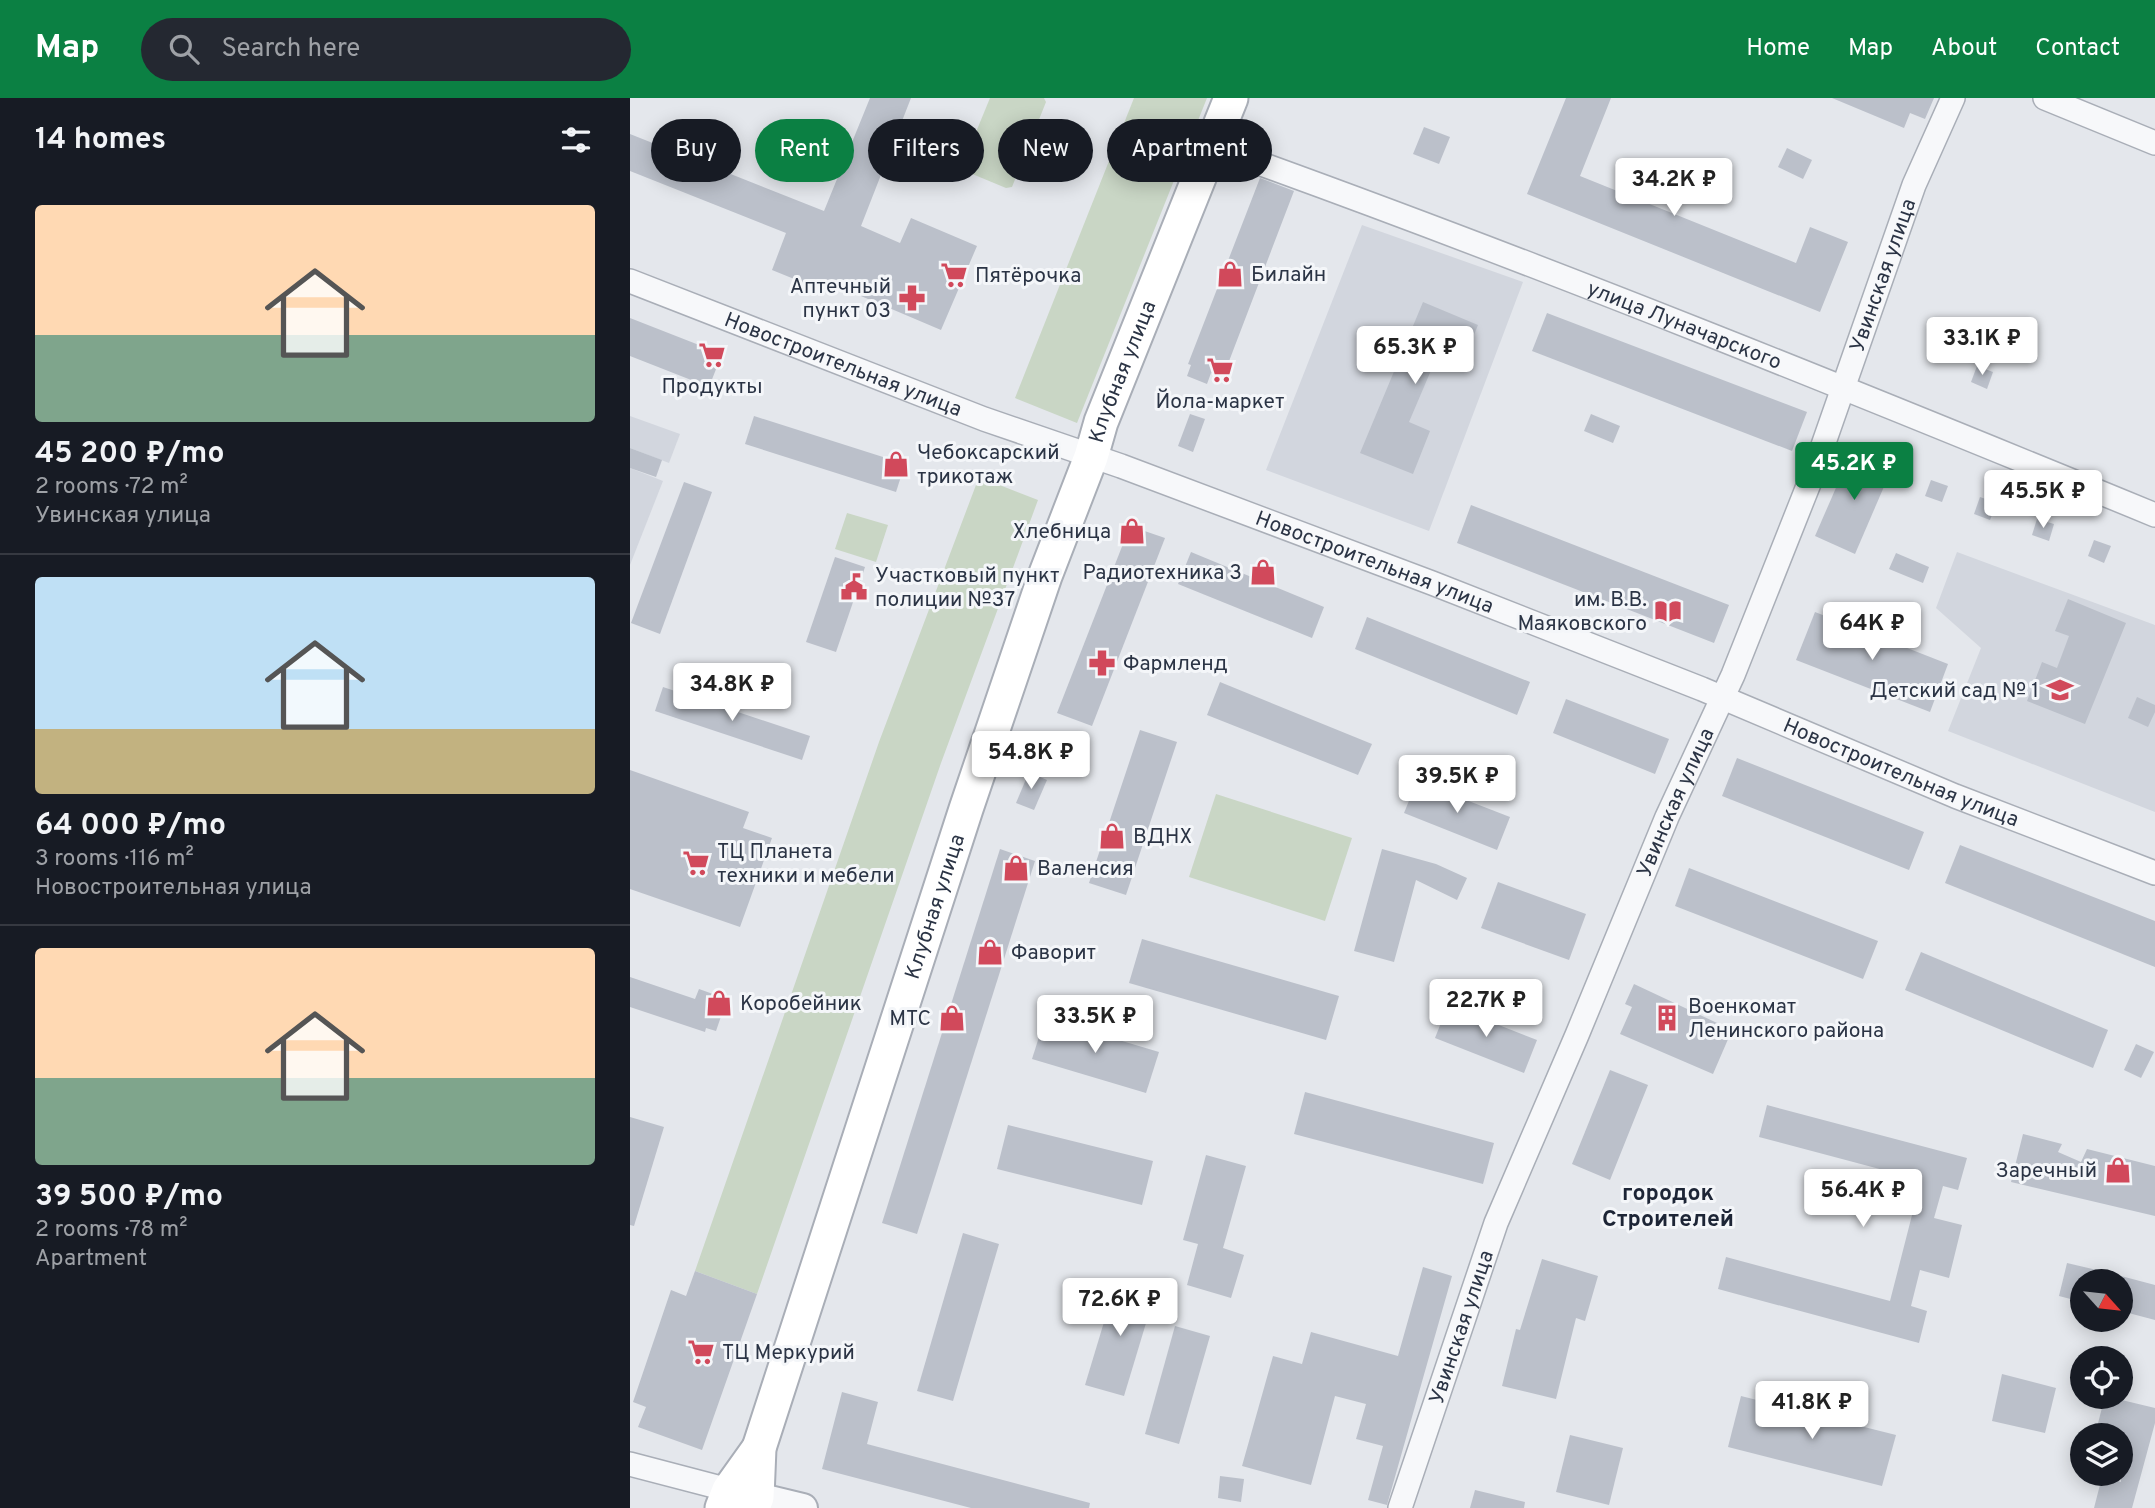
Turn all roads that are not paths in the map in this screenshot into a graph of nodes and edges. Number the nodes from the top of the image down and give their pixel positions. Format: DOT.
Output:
graph roads {
  1 [pos="1231,98"];
  2 [pos="1953,98"];
  3 [pos="2045,98"];
  4 [pos="1222,119"];
  5 [pos="2155,143"];
  6 [pos="1272,168"];
  7 [pos="1197,182"];
  8 [pos="630,281"];
  9 [pos="1843,386"];
  10 [pos="1091,457"];
  11 [pos="2155,515"];
  12 [pos="1723,699"];
  13 [pos="2155,873"];
  14 [pos="630,1464"];
  15 [pos="740,1501"];
  16 [pos="803,1508"];
  17 [pos="1400,1508"];
  1 -- 4 [label="main road, Клубная улица"];
  2 -- 9 [label="street, Увинская улица"];
  3 -- 5 [label="street"];
  6 -- 9 [label="street, улица Луначарского"];
  7 -- 10 [label="main road, Клубная улица"];
  8 -- 10 [label="street, Новостроительная улица"];
  9 -- 11 [label="street, улица Луначарского"];
  9 -- 12 [label="street, Увинская улица"];
  10 -- 12 [label="street, Новостроительная улица"];
  10 -- 15 [label="main road, Клубная улица"];
  12 -- 13 [label="street, Новостроительная улица"];
  12 -- 17 [label="street, Увинская улица"];
  14 -- 15 [label="street"];
  15 -- 16 [label="street"];
}
